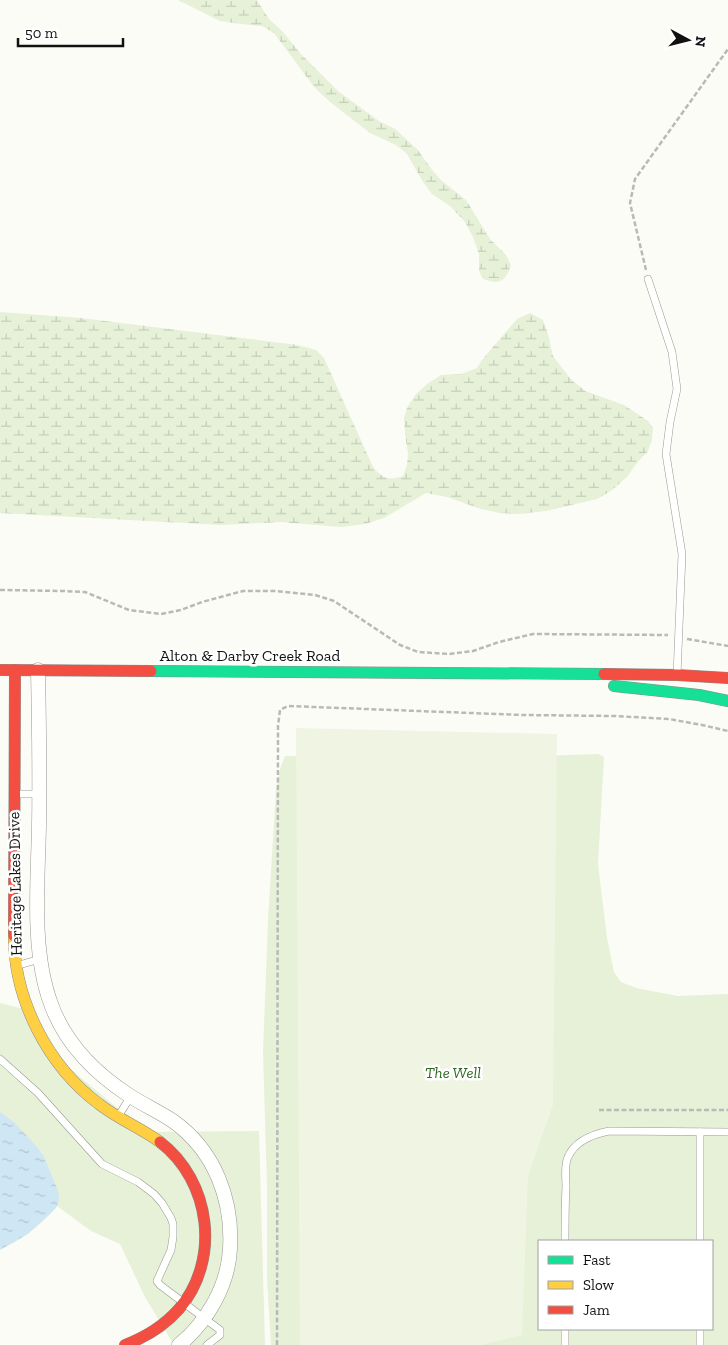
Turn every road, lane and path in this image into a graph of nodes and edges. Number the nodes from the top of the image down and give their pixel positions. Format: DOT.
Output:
graph roads {
  1 [pos="728,49"];
  2 [pos="648,279"];
  3 [pos="0,590"];
  4 [pos="679,635"];
  5 [pos="728,646"];
  6 [pos="0,670"];
  7 [pos="15,670"];
  8 [pos="38,670"];
  9 [pos="500,674"];
  10 [pos="677,675"];
  11 [pos="728,678"];
  12 [pos="728,701"];
  13 [pos="728,731"];
  14 [pos="14,794"];
  15 [pos="39,794"];
  16 [pos="40,959"];
  17 [pos="16,965"];
  18 [pos="0,1059"];
  19 [pos="130,1096"];
  20 [pos="600,1110"];
  21 [pos="728,1110"];
  22 [pos="118,1117"];
  23 [pos="700,1132"];
  24 [pos="728,1132"];
  25 [pos="565,1240"];
  26 [pos="700,1240"];
  27 [pos="184,1303"];
  28 [pos="204,1318"];
  29 [pos="565,1330"];
  30 [pos="700,1330"];
  31 [pos="125,1345"];
  32 [pos="179,1345"];
  33 [pos="207,1345"];
  34 [pos="277,1345"];
  35 [pos="565,1345"];
  36 [pos="700,1345"];
  1 -- 2 [label="path"];
  2 -- 4 [label="lane"];
  3 -- 4 [label="path"];
  4 -- 5 [label="path"];
  4 -- 10 [label="lane"];
  6 -- 7 [label="main road, Alton & Darby Creek Road"];
  7 -- 8 [label="main road, Alton & Darby Creek Road"];
  7 -- 14 [label="main road, Heritage Lakes Drive"];
  8 -- 9 [label="main road, Alton & Darby Creek Road"];
  8 -- 15 [label="street, Heritage Lakes Drive"];
  9 -- 10 [label="main road, Alton & Darby Creek Road"];
  9 -- 12 [label="main road, Alton & Darby Creek Road"];
  10 -- 11 [label="main road, Alton & Darby Creek Road"];
  13 -- 34 [label="path"];
  14 -- 15 [label="lane"];
  14 -- 17 [label="main road, Heritage Lakes Drive"];
  15 -- 16 [label="street, Heritage Lakes Drive"];
  16 -- 17 [label="lane"];
  16 -- 19 [label="street, Heritage Lakes Drive"];
  17 -- 22 [label="main road, Heritage Lakes Drive"];
  18 -- 27 [label="lane"];
  19 -- 22 [label="lane"];
  19 -- 28 [label="street, Heritage Lakes Drive"];
  20 -- 21 [label="path"];
  22 -- 27 [label="main road, Heritage Lakes Drive"];
  23 -- 24 [label="lane"];
  23 -- 25 [label="lane"];
  23 -- 26 [label="lane"];
  27 -- 28 [label="lane"];
  27 -- 31 [label="main road, Heritage Lakes Drive"];
  28 -- 32 [label="street, Heritage Lakes Drive"];
  28 -- 33 [label="lane"];
  29 -- 35 [label="lane"];
  30 -- 36 [label="lane"];
}
